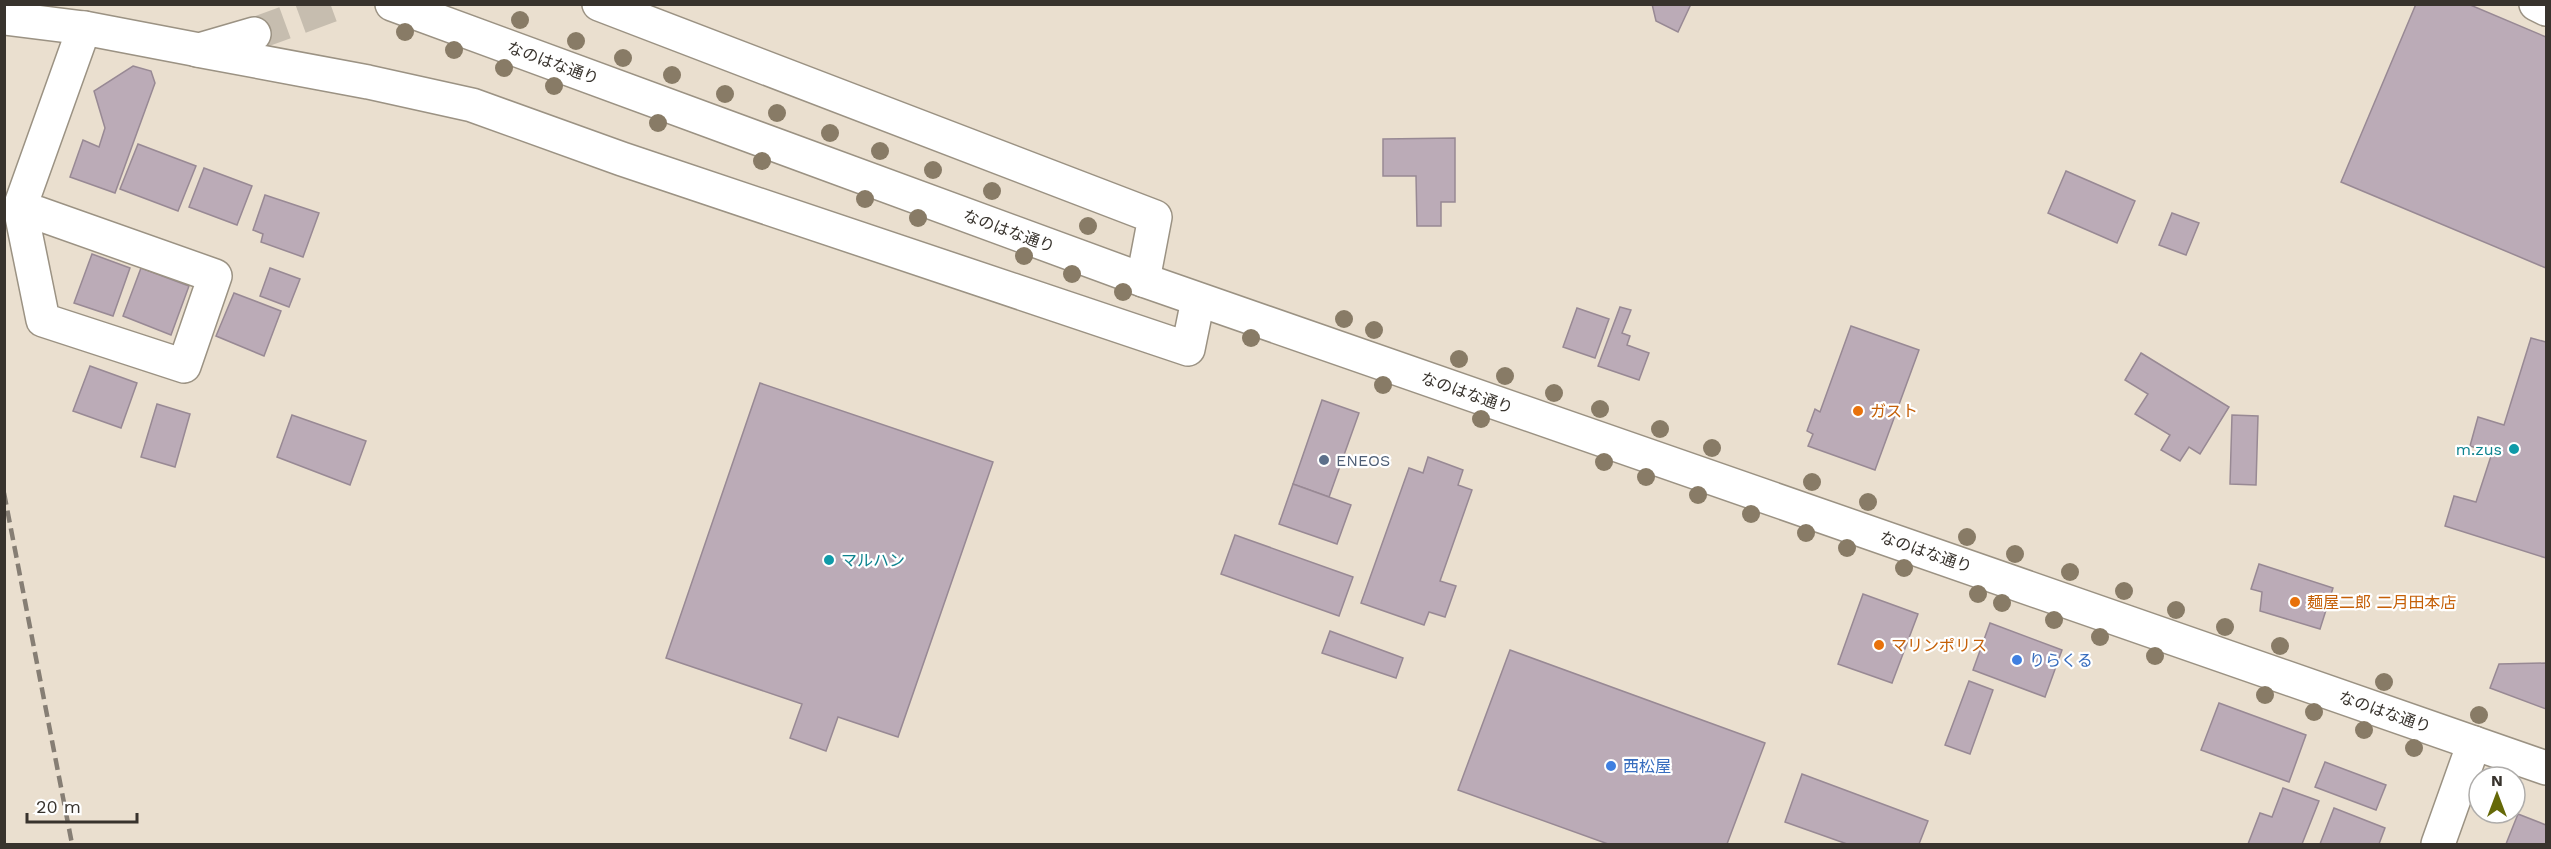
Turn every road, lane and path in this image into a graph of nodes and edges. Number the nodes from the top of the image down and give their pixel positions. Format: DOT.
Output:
graph roads {
  1 [pos="392,4"];
  2 [pos="599,4"];
  3 [pos="2536,4"];
  4 [pos="2547,9"];
  5 [pos="4,18"];
  6 [pos="84,28"];
  7 [pos="254,34"];
  8 [pos="197,50"];
  9 [pos="20,207"];
  10 [pos="1143,280"];
  11 [pos="1198,300"];
  12 [pos="2474,743"];
  13 [pos="2547,768"];
  14 [pos="2438,844"];
  1 -- 10 [label="street, なのはな通り"];
  2 -- 10 [label="street"];
  3 -- 4 [label="street"];
  5 -- 6 [label="street"];
  6 -- 8 [label="street"];
  6 -- 9 [label="street"];
  7 -- 8 [label="street"];
  8 -- 11 [label="street"];
  9 -- 9 [label="street"];
  10 -- 11 [label="street, なのはな通り"];
  11 -- 12 [label="street, なのはな通り"];
  12 -- 13 [label="street, なのはな通り"];
  12 -- 14 [label="street"];
}
